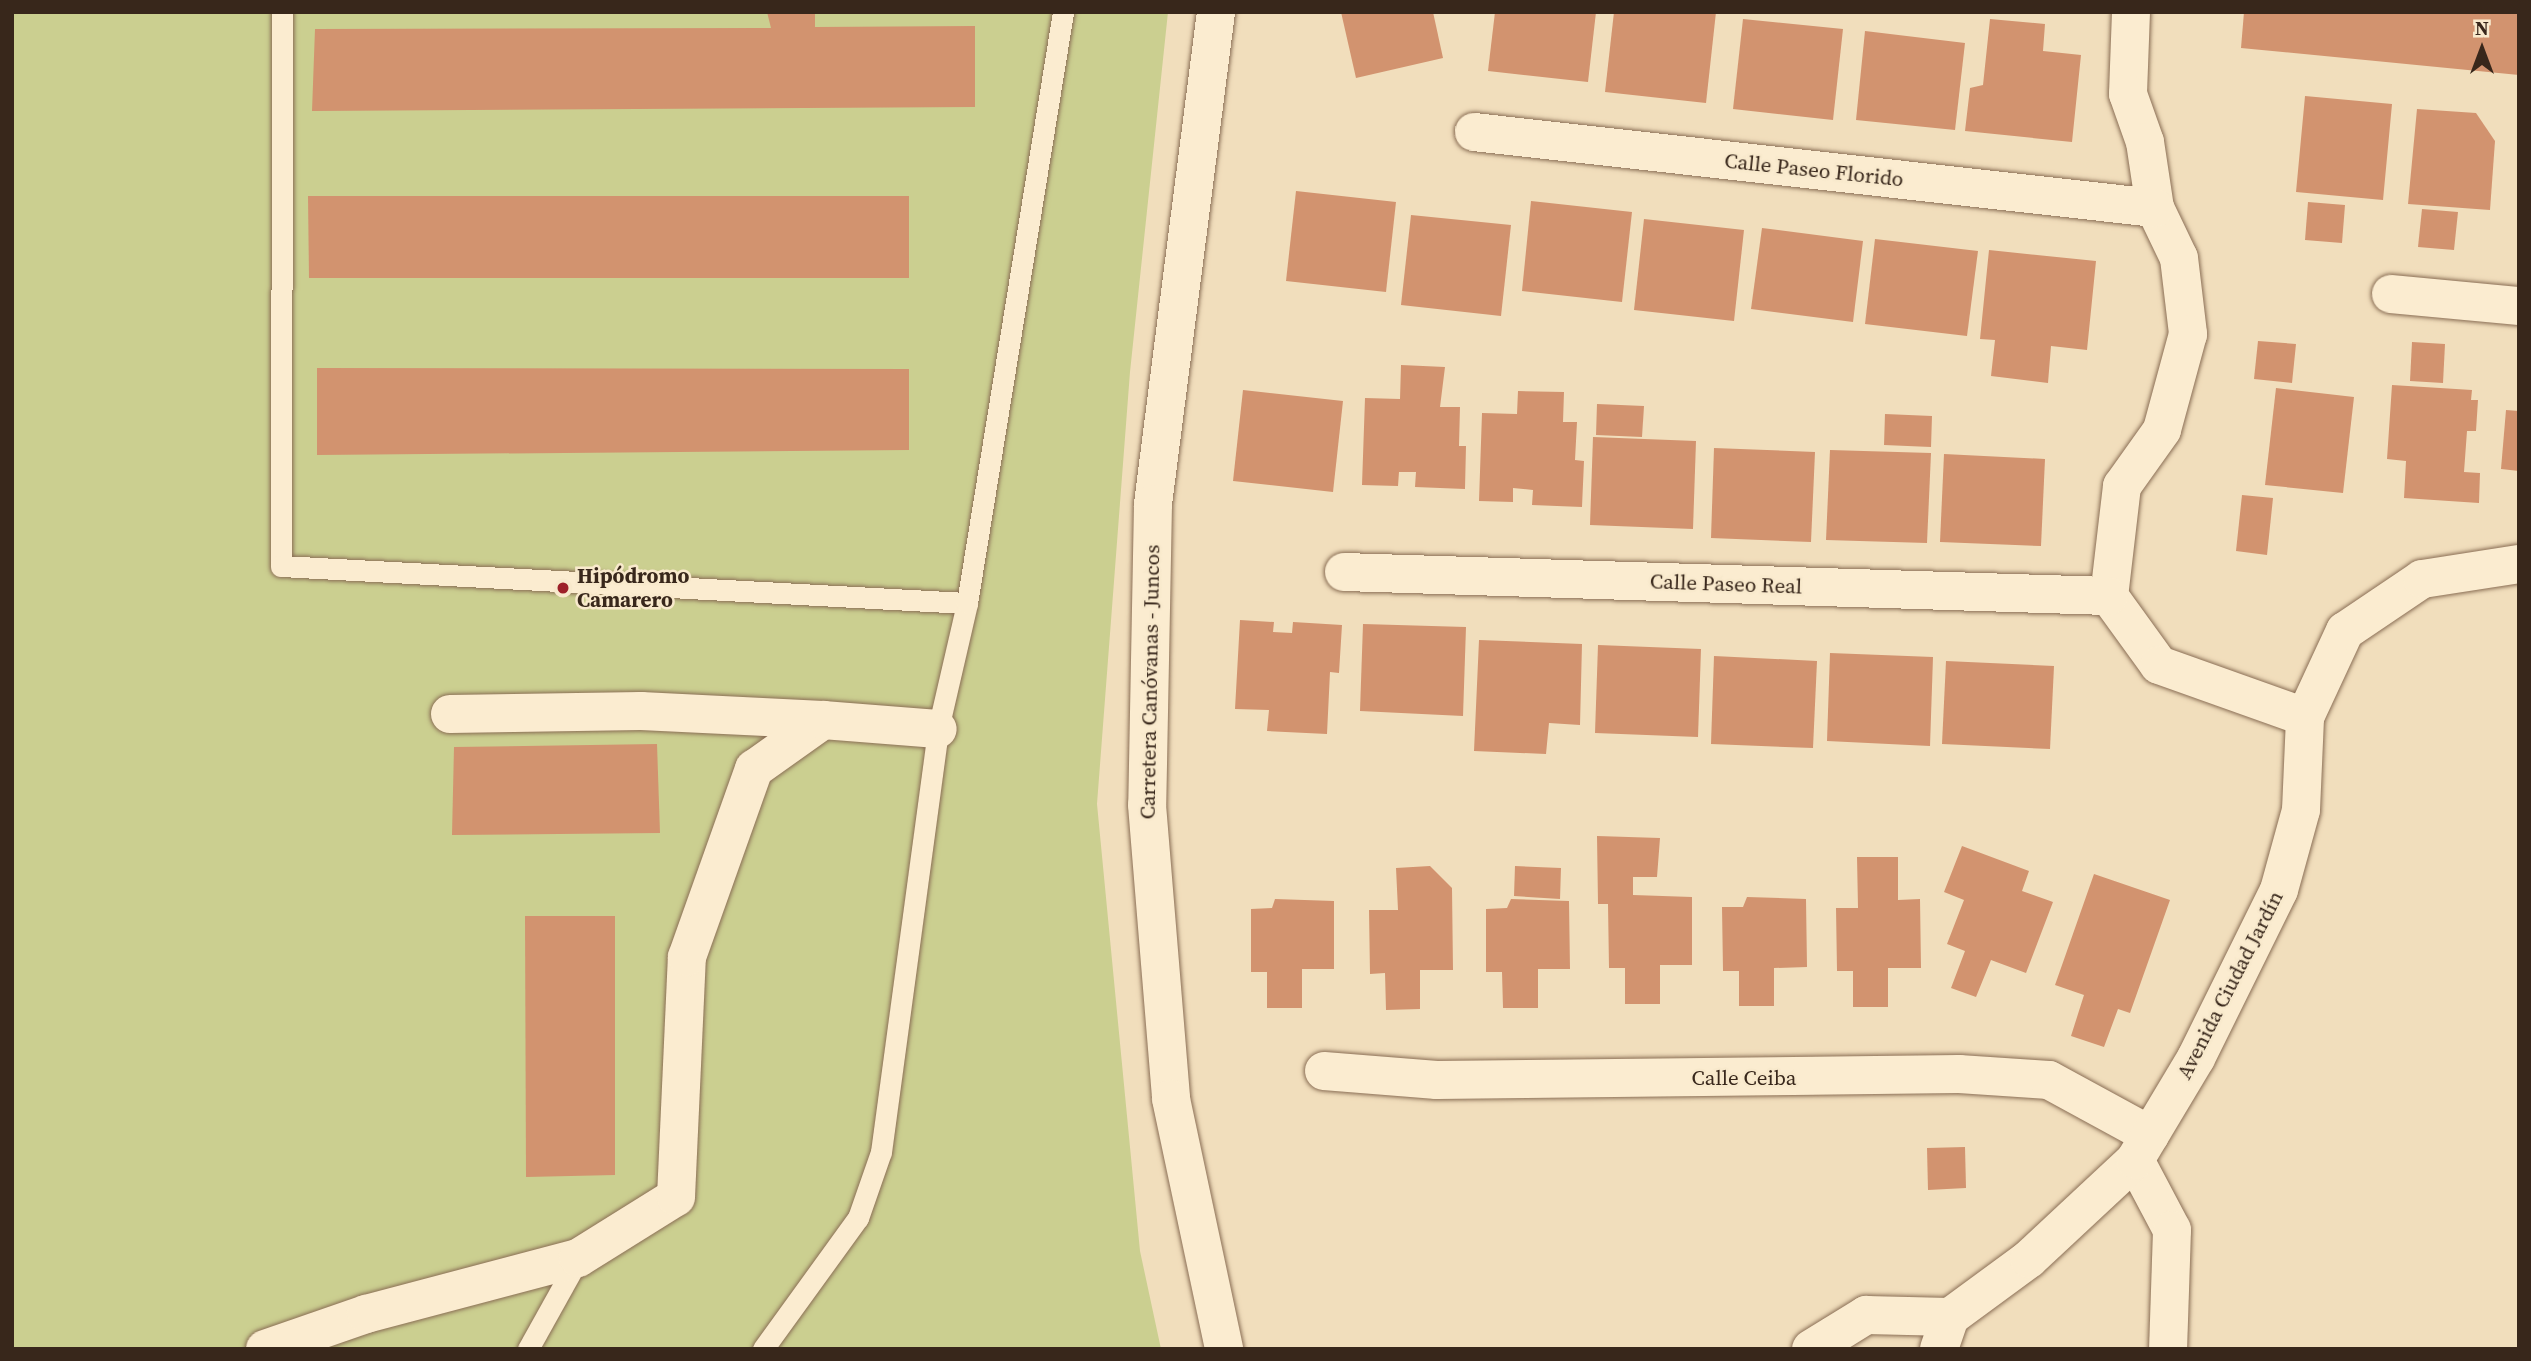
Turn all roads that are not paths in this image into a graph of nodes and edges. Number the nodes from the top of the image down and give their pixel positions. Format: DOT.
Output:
graph roads {
  1 [pos="282,12"];
  2 [pos="1063,12"];
  3 [pos="1216,12"];
  4 [pos="2131,12"];
  5 [pos="1474,132"];
  6 [pos="2155,208"];
  7 [pos="2391,294"];
  8 [pos="2519,306"];
  9 [pos="2519,564"];
  10 [pos="1344,572"];
  11 [pos="2109,596"];
  12 [pos="967,603"];
  13 [pos="450,714"];
  14 [pos="2305,717"];
  15 [pos="823,720"];
  16 [pos="938,729"];
  17 [pos="1324,1071"];
  18 [pos="2143,1148"];
  19 [pos="578,1258"];
  20 [pos="1945,1333"];
  21 [pos="265,1349"];
  22 [pos="528,1349"];
  23 [pos="763,1349"];
  24 [pos="1224,1349"];
  25 [pos="1811,1349"];
  26 [pos="2168,1349"];
  1 -- 12 [label="lane"];
  2 -- 12 [label="lane"];
  3 -- 24 [label="street, Carretera Canóvanas - Juncos"];
  4 -- 6 [label="street"];
  5 -- 6 [label="street, Calle Paseo Florido"];
  6 -- 11 [label="street"];
  7 -- 8 [label="street"];
  9 -- 14 [label="street, Avenida Ciudad Jardín"];
  10 -- 11 [label="street, Calle Paseo Real"];
  11 -- 14 [label="street"];
  12 -- 16 [label="lane"];
  13 -- 15 [label="street"];
  14 -- 18 [label="street, Avenida Ciudad Jardín"];
  15 -- 16 [label="street"];
  15 -- 19 [label="street"];
  16 -- 23 [label="lane"];
  17 -- 18 [label="street, Calle Ceiba"];
  18 -- 20 [label="street, Avenida Ciudad Jardín"];
  18 -- 26 [label="street"];
  19 -- 21 [label="street"];
  19 -- 22 [label="lane"];
  20 -- 25 [label="street, Avenida Ciudad Jardín"];
}
